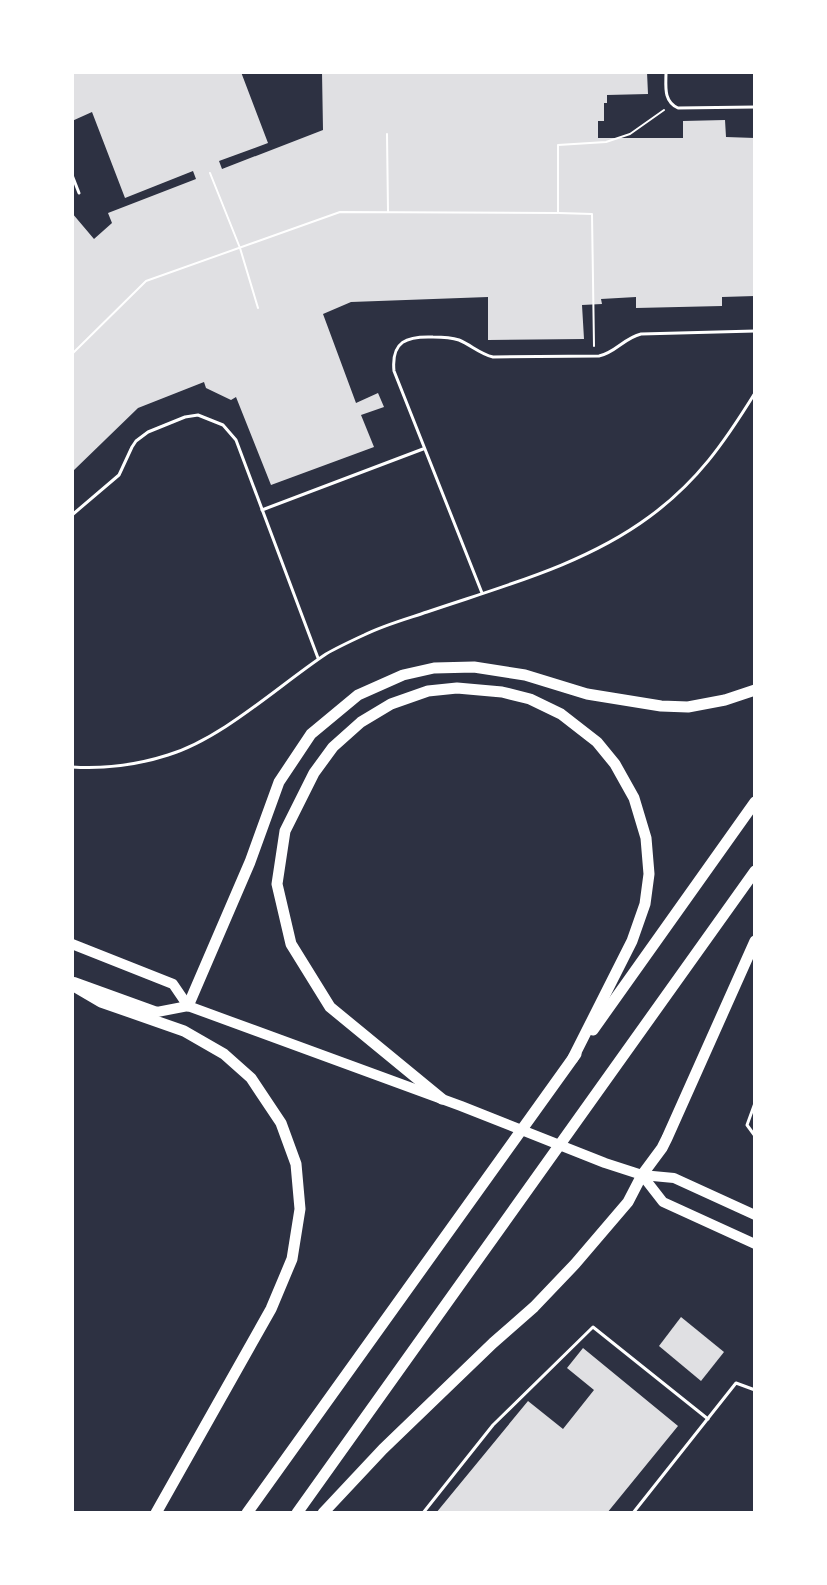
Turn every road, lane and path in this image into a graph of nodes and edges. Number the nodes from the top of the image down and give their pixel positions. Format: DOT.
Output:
graph roads {
  1 [pos="666,72"];
  2 [pos="671,105"];
  3 [pos="755,107"];
  4 [pos="387,134"];
  5 [pos="210,173"];
  6 [pos="72,175"];
  7 [pos="72,184"];
  8 [pos="388,212"];
  9 [pos="558,213"];
  10 [pos="240,248"];
  11 [pos="258,308"];
  12 [pos="755,331"];
  13 [pos="72,354"];
  14 [pos="594,356"];
  15 [pos="755,393"];
  16 [pos="425,449"];
  17 [pos="262,510"];
  18 [pos="72,515"];
  19 [pos="482,593"];
  20 [pos="318,660"];
  21 [pos="755,690"];
  22 [pos="72,767"];
  23 [pos="755,802"];
  24 [pos="755,871"];
  25 [pos="755,941"];
  26 [pos="72,944"];
  27 [pos="72,983"];
  28 [pos="188,1006"];
  29 [pos="573,1058"];
  30 [pos="442,1099"];
  31 [pos="755,1103"];
  32 [pos="755,1136"];
  33 [pos="642,1175"];
  34 [pos="755,1215"];
  35 [pos="755,1244"];
  36 [pos="755,1390"];
  37 [pos="708,1419"];
  38 [pos="156,1513"];
  39 [pos="247,1513"];
  40 [pos="297,1513"];
  41 [pos="323,1513"];
  42 [pos="423,1513"];
  43 [pos="633,1513"];
  1 -- 2 [label="lane"];
  2 -- 3 [label="lane"];
  2 -- 9 [label="path"];
  4 -- 8 [label="path"];
  5 -- 10 [label="path"];
  6 -- 7 [label="lane"];
  8 -- 9 [label="path"];
  8 -- 10 [label="path"];
  9 -- 14 [label="path"];
  10 -- 11 [label="path"];
  10 -- 13 [label="path"];
  12 -- 14 [label="lane"];
  14 -- 16 [label="lane"];
  15 -- 19 [label="lane"];
  16 -- 17 [label="lane"];
  16 -- 19 [label="lane"];
  17 -- 18 [label="lane"];
  17 -- 20 [label="lane"];
  19 -- 20 [label="lane"];
  20 -- 22 [label="lane"];
  21 -- 28 [label="highway"];
  23 -- 29 [label="highway"];
  24 -- 40 [label="highway"];
  25 -- 33 [label="highway"];
  26 -- 28 [label="main road"];
  27 -- 28 [label="main road"];
  27 -- 38 [label="highway"];
  28 -- 30 [label="main road"];
  29 -- 30 [label="highway"];
  29 -- 39 [label="highway"];
  30 -- 33 [label="main road"];
  31 -- 32 [label="lane"];
  33 -- 34 [label="main road"];
  33 -- 35 [label="main road"];
  33 -- 41 [label="highway"];
  36 -- 37 [label="lane"];
  37 -- 42 [label="lane"];
  37 -- 43 [label="lane"];
}
